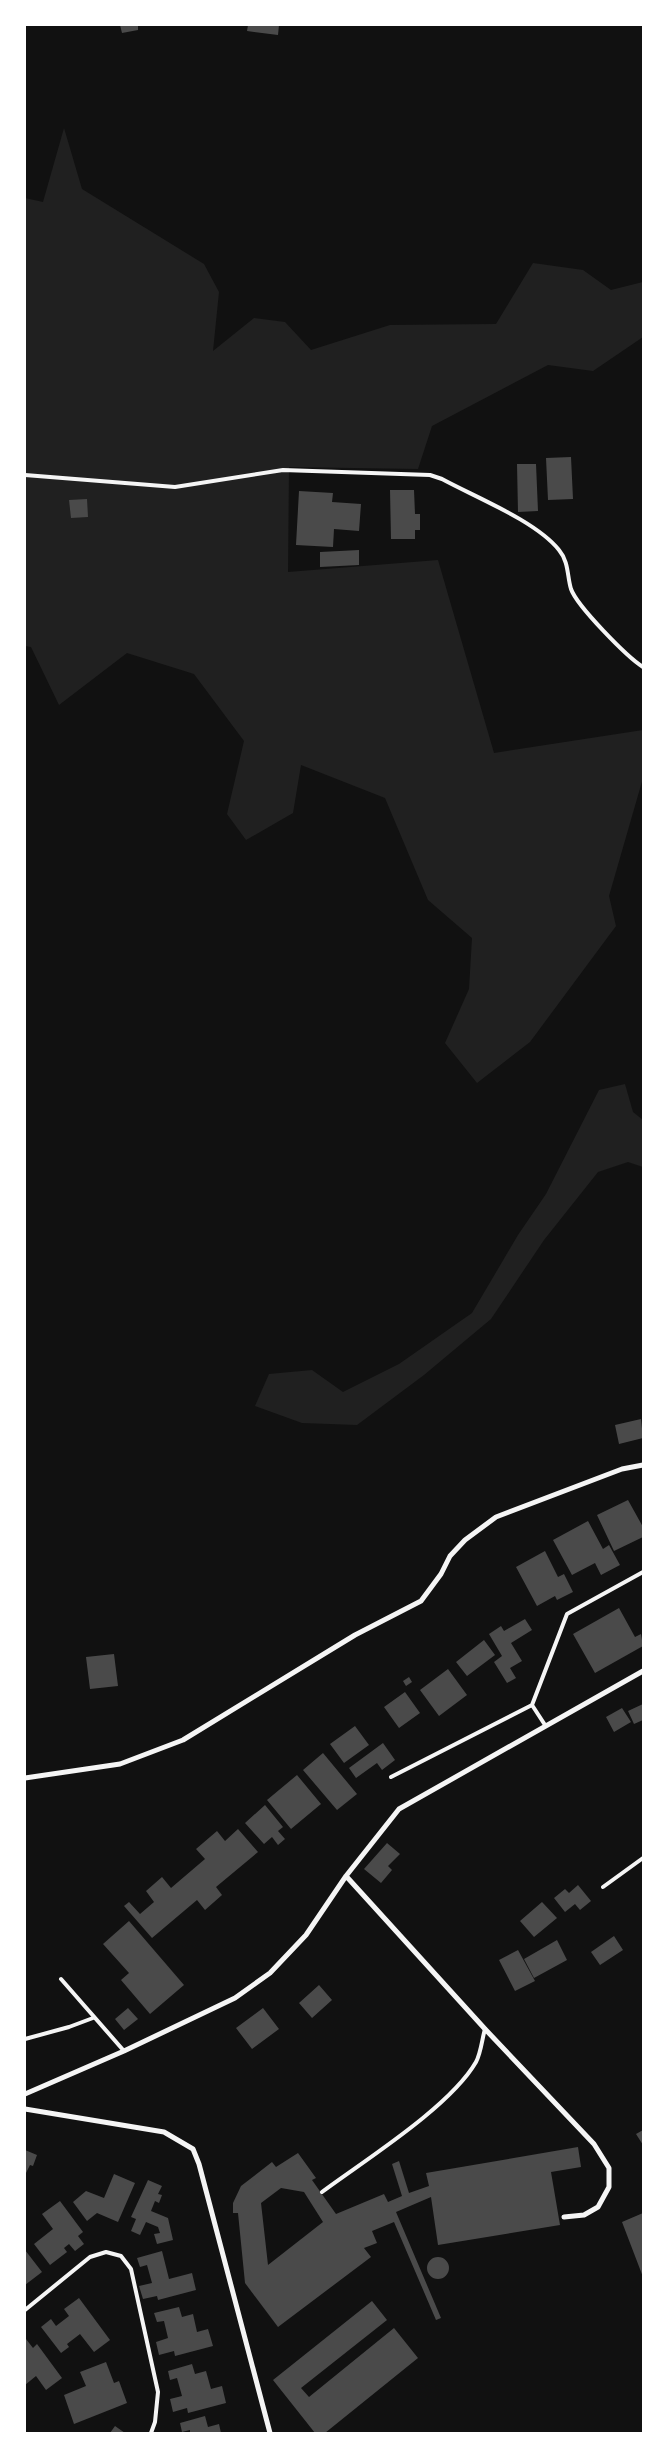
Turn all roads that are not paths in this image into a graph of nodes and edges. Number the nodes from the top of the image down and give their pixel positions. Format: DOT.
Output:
graph roads {
  1 [pos="25,475"];
  2 [pos="643,668"];
  3 [pos="643,1465"];
  4 [pos="643,1572"];
  5 [pos="643,1670"];
  6 [pos="532,1705"];
  7 [pos="545,1725"];
  8 [pos="391,1777"];
  9 [pos="25,1778"];
  10 [pos="643,1858"];
  11 [pos="346,1876"];
  12 [pos="602,1886"];
  13 [pos="61,1979"];
  14 [pos="93,2018"];
  15 [pos="485,2029"];
  16 [pos="25,2039"];
  17 [pos="124,2052"];
  18 [pos="25,2094"];
  19 [pos="25,2109"];
  20 [pos="322,2192"];
  21 [pos="564,2217"];
  22 [pos="25,2310"];
  23 [pos="151,2433"];
  24 [pos="270,2433"];
  1 -- 2 [label="lane"];
  3 -- 9 [label="street"];
  4 -- 6 [label="lane"];
  5 -- 7 [label="street"];
  6 -- 7 [label="lane"];
  6 -- 8 [label="lane"];
  7 -- 11 [label="street"];
  10 -- 12 [label="lane"];
  11 -- 15 [label="street"];
  11 -- 17 [label="street"];
  13 -- 14 [label="lane"];
  14 -- 16 [label="lane"];
  14 -- 17 [label="lane"];
  15 -- 20 [label="lane"];
  15 -- 21 [label="street"];
  17 -- 18 [label="street"];
  19 -- 24 [label="street"];
  22 -- 23 [label="lane"];
}
